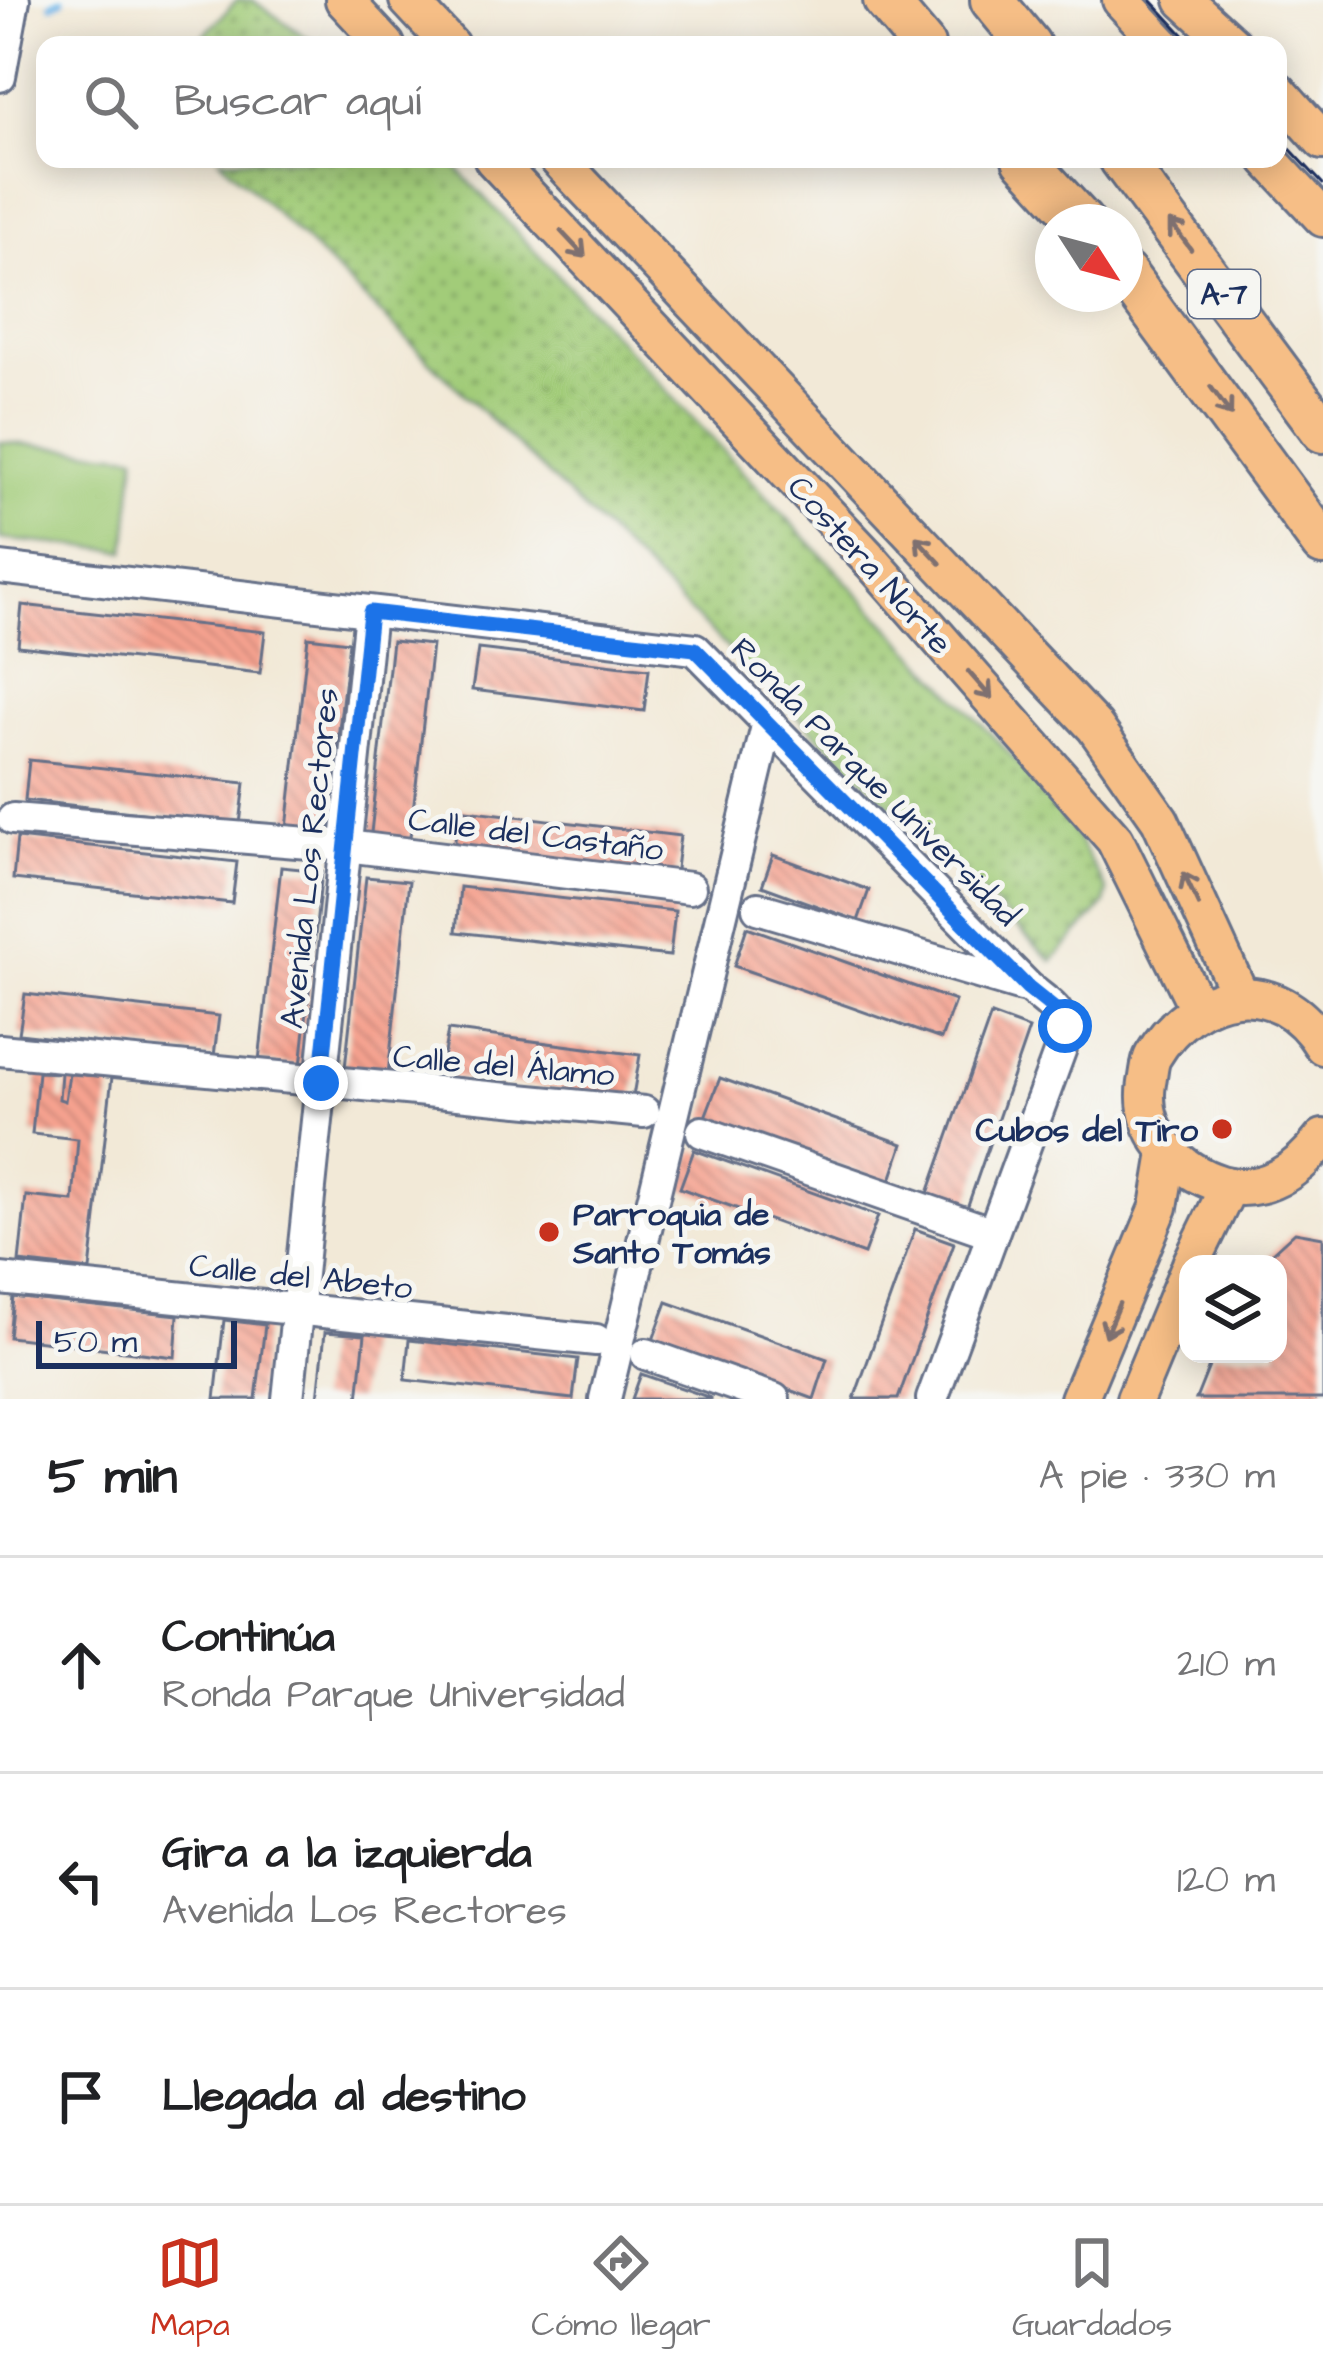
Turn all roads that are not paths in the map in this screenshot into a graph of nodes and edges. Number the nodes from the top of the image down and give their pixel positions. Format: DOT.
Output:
graph roads {
  1 [pos="14,0"];
  2 [pos="344,0"];
  3 [pos="408,0"];
  4 [pos="885,0"];
  5 [pos="919,0"];
  6 [pos="992,0"];
  7 [pos="1121,0"];
  8 [pos="1184,0"];
  9 [pos="378,36"];
  10 [pos="442,36"];
  11 [pos="915,36"];
  12 [pos="945,36"];
  13 [pos="1022,36"];
  14 [pos="1155,36"];
  15 [pos="1223,36"];
  16 [pos="0,76"];
  17 [pos="1287,101"];
  18 [pos="1323,140"];
  19 [pos="501,168"];
  20 [pos="567,168"];
  21 [pos="1033,168"];
  22 [pos="1045,168"];
  23 [pos="1128,168"];
  24 [pos="1276,168"];
  25 [pos="1067,204"];
  26 [pos="1071,204"];
  27 [pos="1323,218"];
  28 [pos="1143,299"];
  29 [pos="1323,431"];
  30 [pos="1323,544"];
  31 [pos="0,568"];
  32 [pos="370,612"];
  33 [pos="767,722"];
  34 [pos="13,819"];
  35 [pos="346,846"];
  36 [pos="690,889"];
  37 [pos="758,908"];
  38 [pos="1028,988"];
  39 [pos="1240,995"];
  40 [pos="1198,1006"];
  41 [pos="1323,1046"];
  42 [pos="0,1050"];
  43 [pos="321,1083"];
  44 [pos="644,1112"];
  45 [pos="701,1132"];
  46 [pos="1323,1138"];
  47 [pos="1168,1154"];
  48 [pos="1311,1167"];
  49 [pos="1229,1186"];
  50 [pos="991,1232"];
  51 [pos="1196,1255"];
  52 [pos="0,1279"];
  53 [pos="1179,1294"];
  54 [pos="296,1312"];
  55 [pos="596,1340"];
  56 [pos="646,1354"];
  57 [pos="288,1399"];
  58 [pos="605,1399"];
  59 [pos="774,1399"];
  60 [pos="932,1399"];
  61 [pos="1078,1399"];
  62 [pos="1135,1399"];
  1 -- 16 [label="street"];
  2 -- 9 [label="main road"];
  3 -- 10 [label="main road"];
  4 -- 11 [label="highway"];
  5 -- 12 [label="highway"];
  6 -- 13 [label="highway"];
  7 -- 14 [label="main road"];
  8 -- 15 [label="main road"];
  17 -- 18 [label="main road"];
  19 -- 40 [label="main road, Costera Norte, one-way"];
  39 -- 20 [label="main road, Costera Norte, one-way"];
  21 -- 25 [label="highway"];
  22 -- 26 [label="highway"];
  29 -- 23 [label="highway, A-7, one-way"];
  24 -- 27 [label="main road"];
  28 -- 30 [label="highway, A-7, one-way"];
  31 -- 32 [label="street, Ronda Parque Universidad"];
  32 -- 33 [label="street, Ronda Parque Universidad"];
  32 -- 35 [label="street, Avenida Los Rectores"];
  33 -- 38 [label="street, Ronda Parque Universidad"];
  33 -- 58 [label="street"];
  34 -- 35 [label="street, Calle del Castaño"];
  35 -- 36 [label="street, Calle del Castaño"];
  35 -- 43 [label="street, Avenida Los Rectores"];
  37 -- 38 [label="street"];
  38 -- 50 [label="street, Ronda Parque Universidad"];
  39 -- 40 [label="main road"];
  39 -- 41 [label="main road"];
  40 -- 47 [label="main road"];
  42 -- 43 [label="street, Calle del Álamo"];
  43 -- 44 [label="street, Calle del Álamo"];
  43 -- 54 [label="street, Avenida Los Rectores"];
  45 -- 50 [label="street"];
  46 -- 48 [label="main road"];
  47 -- 49 [label="main road"];
  47 -- 61 [label="main road, one-way"];
  48 -- 49 [label="main road"];
  49 -- 51 [label="main road"];
  50 -- 60 [label="street, Ronda Parque Universidad"];
  52 -- 54 [label="street, Calle del Abeto"];
  53 -- 62 [label="main road"];
  54 -- 55 [label="street, Calle del Abeto"];
  54 -- 57 [label="street, Avenida Los Rectores"];
  56 -- 59 [label="street"];
}
